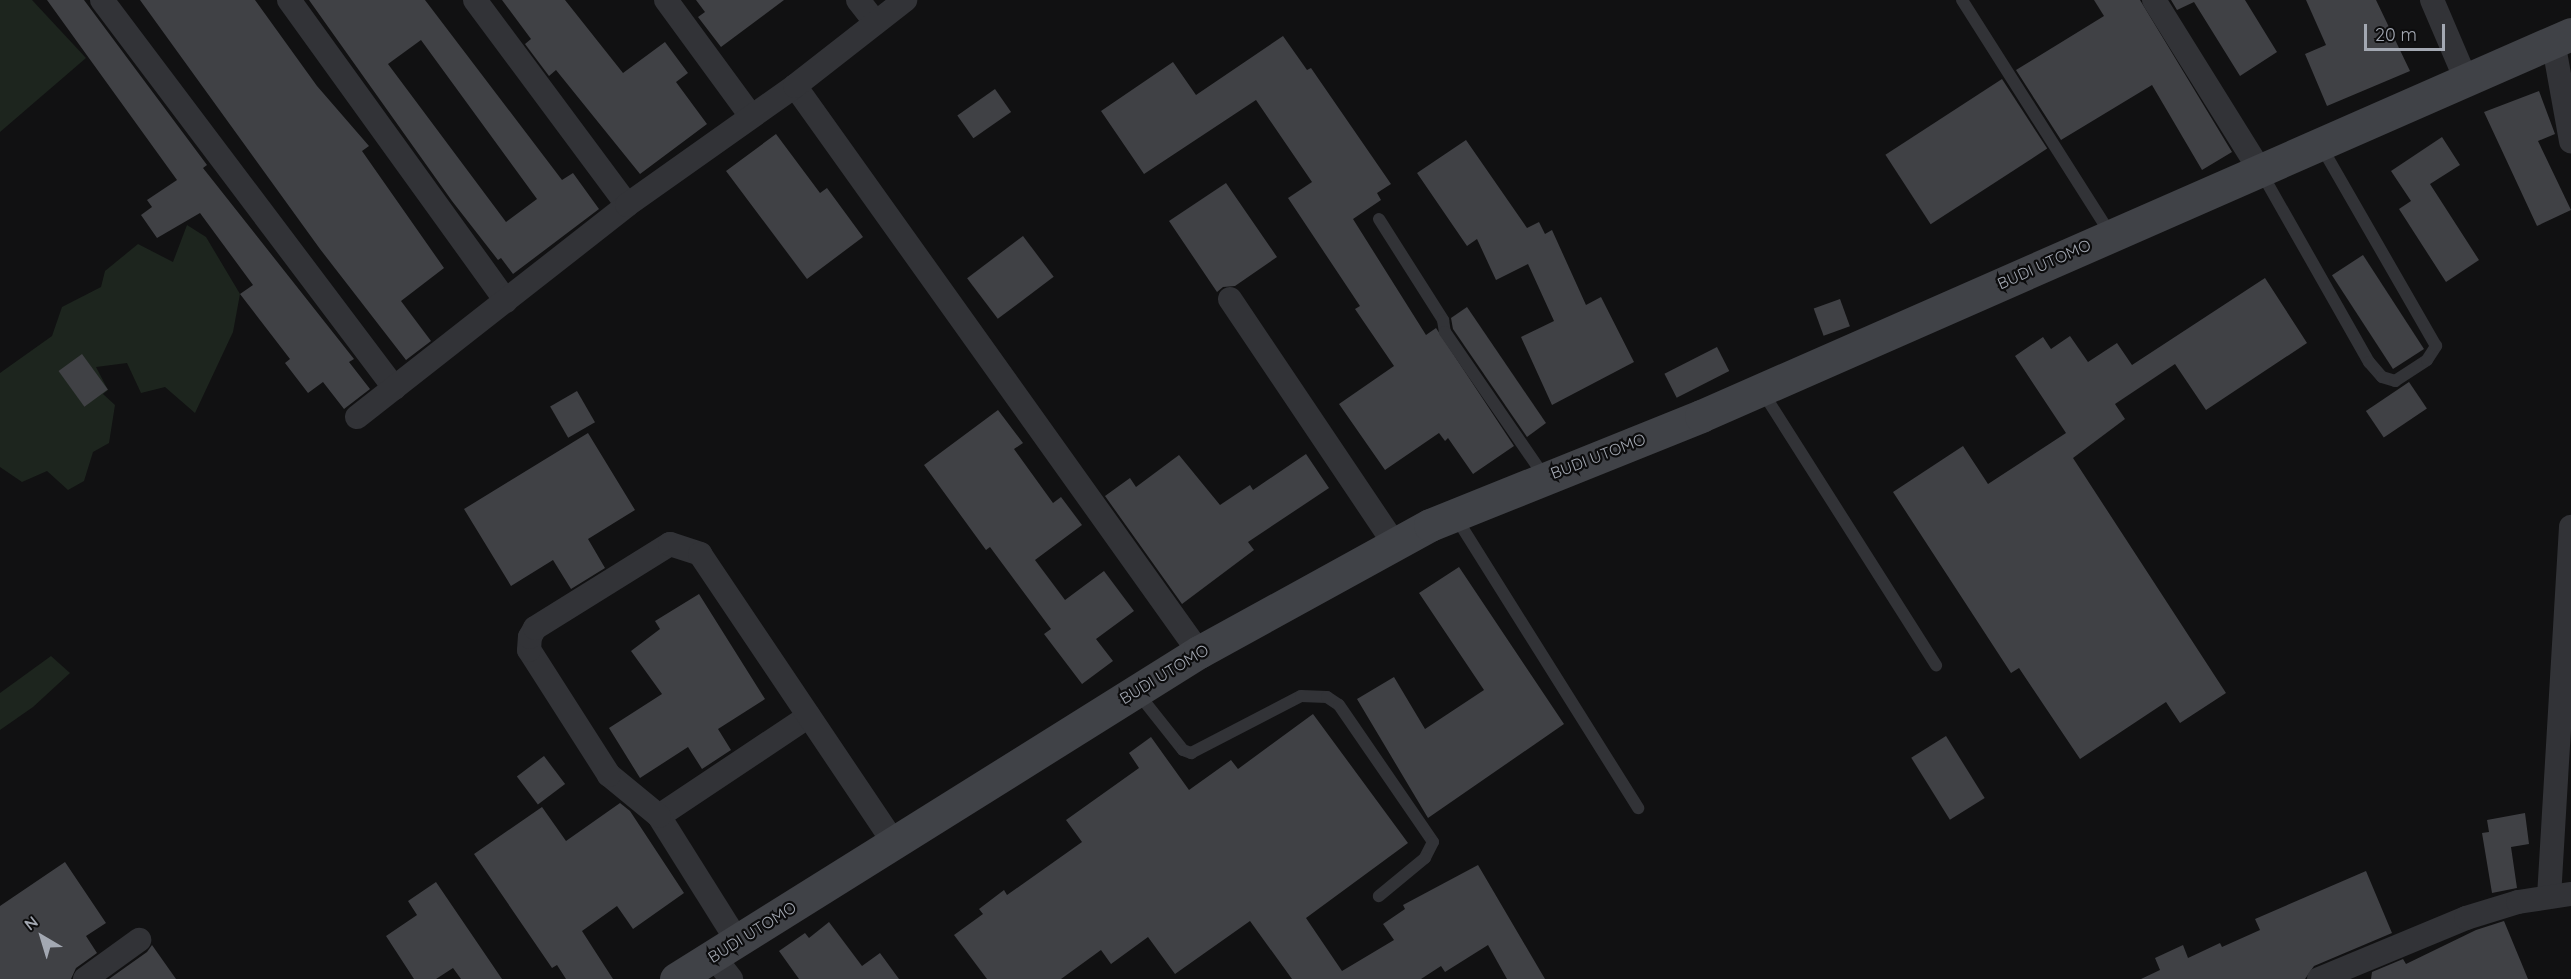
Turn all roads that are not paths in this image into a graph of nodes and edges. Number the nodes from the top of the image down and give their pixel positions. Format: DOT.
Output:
graph roads {
  1 [pos="102,0"];
  2 [pos="289,0"];
  3 [pos="475,0"];
  4 [pos="666,0"];
  5 [pos="858,0"];
  6 [pos="905,0"];
  7 [pos="1962,0"];
  8 [pos="2154,0"];
  9 [pos="2432,0"];
  10 [pos="875,22"];
  11 [pos="2562,38"];
  12 [pos="2467,82"];
  13 [pos="795,86"];
  14 [pos="751,116"];
  15 [pos="2571,141"];
  16 [pos="2321,146"];
  17 [pos="2261,172"];
  18 [pos="627,205"];
  19 [pos="1379,219"];
  20 [pos="2111,234"];
  21 [pos="1230,298"];
  22 [pos="506,301"];
  23 [pos="394,388"];
  24 [pos="1761,390"];
  25 [pos="357,417"];
  26 [pos="1544,477"];
  27 [pos="1454,515"];
  28 [pos="2571,527"];
  29 [pos="1395,545"];
  30 [pos="1199,652"];
  31 [pos="1936,665"];
  32 [pos="1136,691"];
  33 [pos="809,716"];
  34 [pos="1638,808"];
  35 [pos="659,816"];
  36 [pos="893,841"];
  37 [pos="2560,896"];
  38 [pos="1379,897"];
  39 [pos="139,940"];
  40 [pos="728,959"];
  41 [pos="85,979"];
  42 [pos="676,979"];
  43 [pos="2319,979"];
  1 -- 23 [label="street"];
  2 -- 22 [label="street"];
  3 -- 18 [label="street"];
  4 -- 14 [label="street"];
  5 -- 10 [label="street"];
  6 -- 10 [label="street"];
  7 -- 20 [label="lane"];
  8 -- 17 [label="street"];
  9 -- 12 [label="street"];
  10 -- 13 [label="street"];
  11 -- 12 [label="street, BUDI UTOMO"];
  11 -- 15 [label="street"];
  12 -- 16 [label="street, BUDI UTOMO"];
  13 -- 14 [label="street"];
  13 -- 30 [label="street"];
  14 -- 18 [label="street"];
  16 -- 17 [label="street, BUDI UTOMO"];
  16 -- 17 [label="lane"];
  17 -- 20 [label="street, BUDI UTOMO"];
  18 -- 22 [label="street"];
  19 -- 26 [label="lane"];
  20 -- 24 [label="street, BUDI UTOMO"];
  21 -- 29 [label="street"];
  22 -- 23 [label="street"];
  23 -- 25 [label="street"];
  24 -- 26 [label="street, BUDI UTOMO"];
  24 -- 31 [label="lane"];
  26 -- 27 [label="street, BUDI UTOMO"];
  27 -- 29 [label="street, BUDI UTOMO"];
  27 -- 34 [label="lane"];
  28 -- 37 [label="street"];
  29 -- 30 [label="street, BUDI UTOMO"];
  30 -- 32 [label="street, BUDI UTOMO"];
  32 -- 36 [label="street, BUDI UTOMO"];
  32 -- 38 [label="lane"];
  33 -- 35 [label="street"];
  33 -- 35 [label="street"];
  33 -- 36 [label="street"];
  35 -- 40 [label="street"];
  36 -- 40 [label="street, BUDI UTOMO"];
  37 -- 43 [label="street"];
  39 -- 41 [label="street"];
  40 -- 42 [label="street, BUDI UTOMO"];
}
